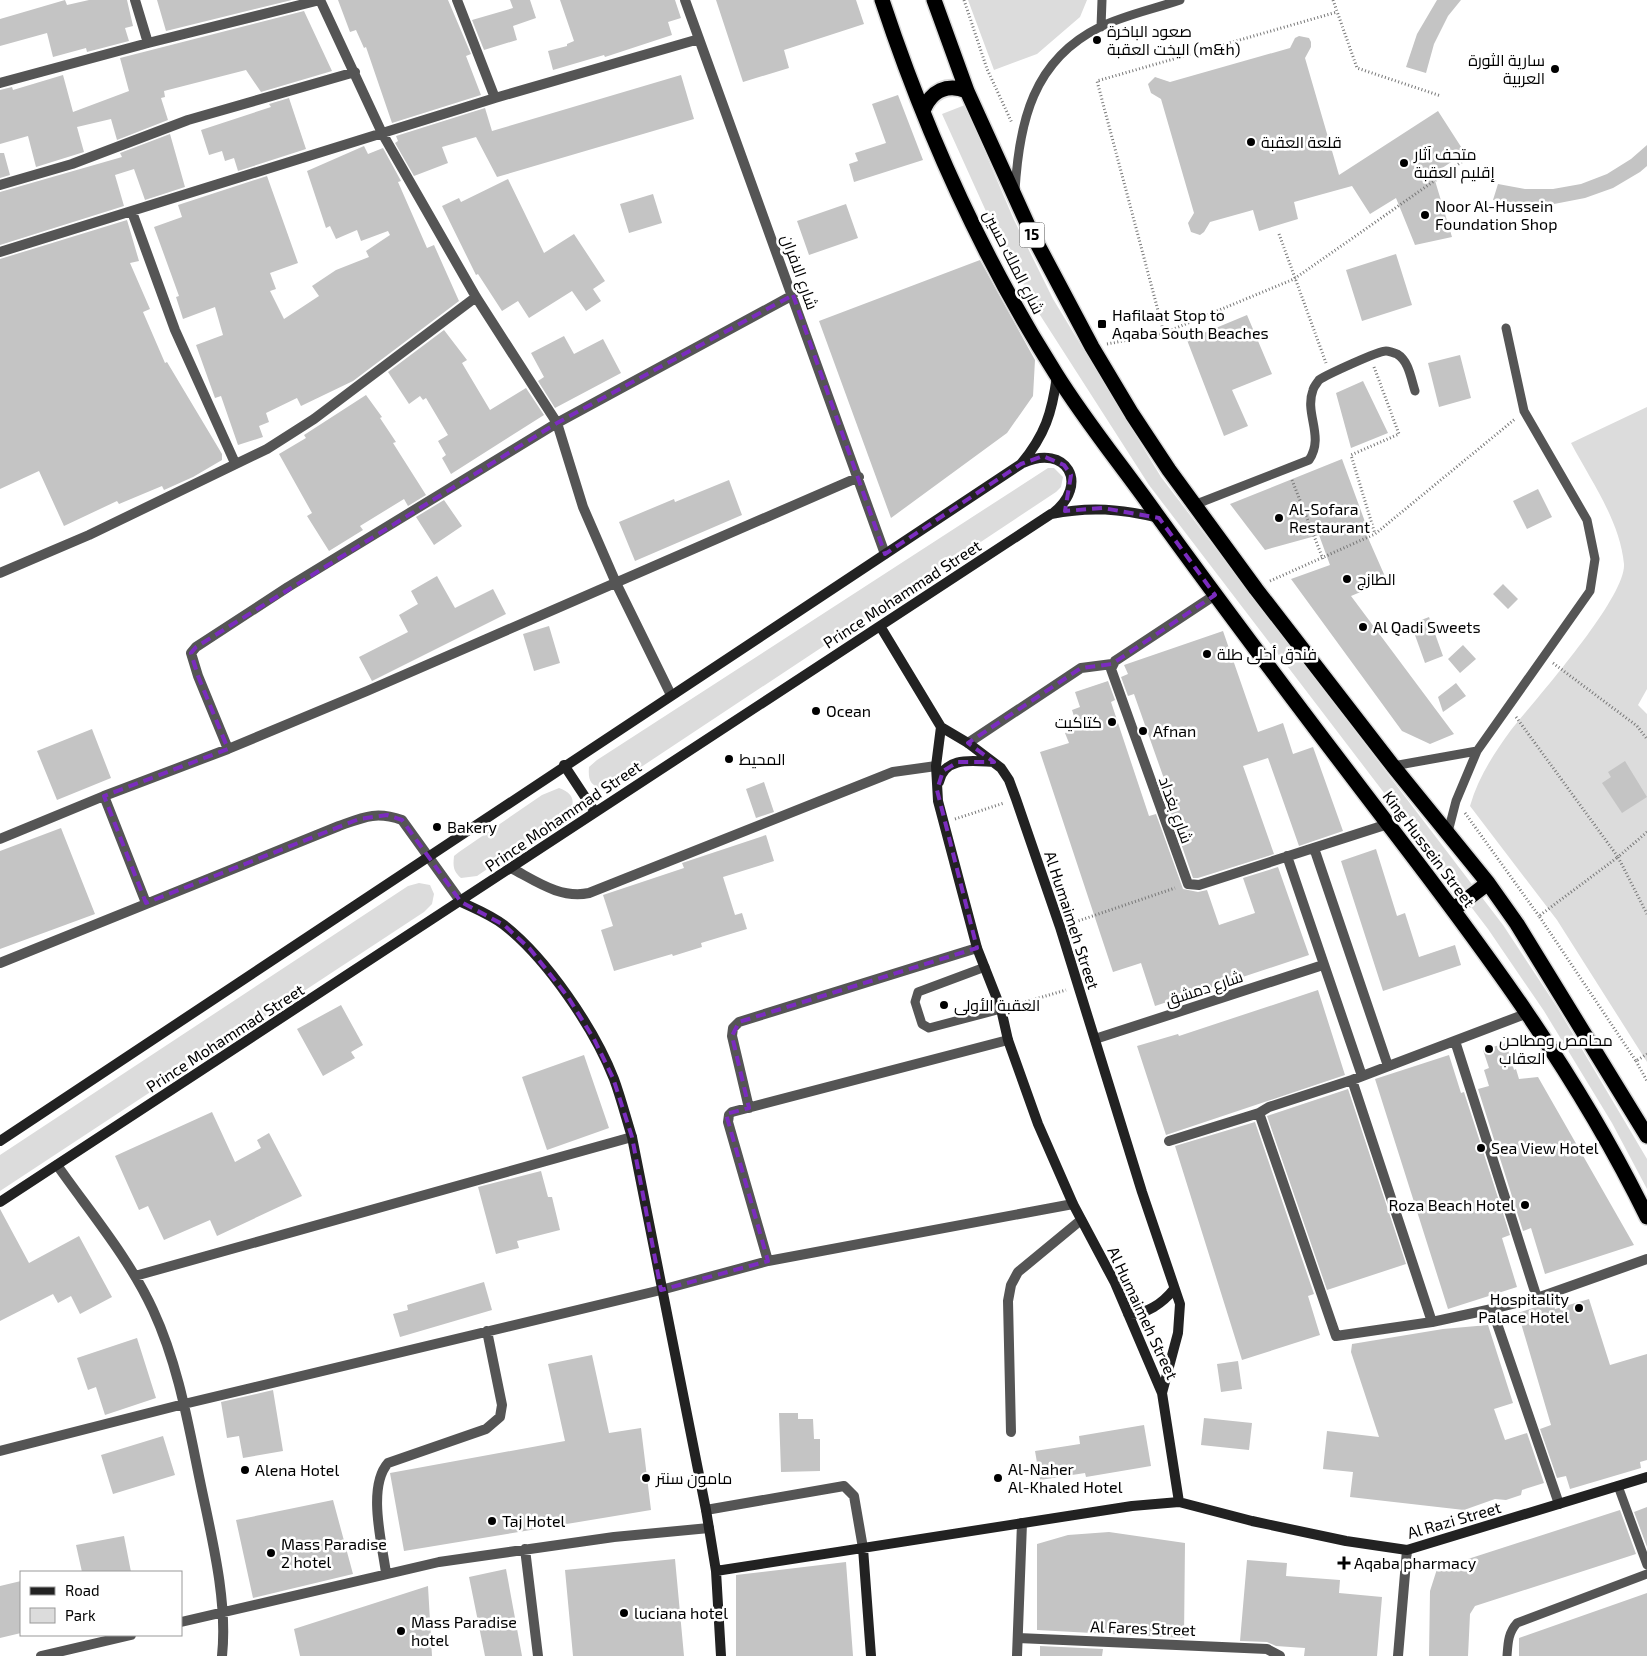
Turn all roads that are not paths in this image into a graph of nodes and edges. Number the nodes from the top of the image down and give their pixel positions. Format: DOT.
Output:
graph roads {
  1 [pos="135,0"];
  2 [pos="320,0"];
  3 [pos="457,0"];
  4 [pos="685,0"];
  5 [pos="882,0"];
  6 [pos="934,0"];
  7 [pos="1102,0"];
  8 [pos="1180,0"];
  9 [pos="1101,27"];
  10 [pos="699,39"];
  11 [pos="148,42"];
  12 [pos="355,72"];
  13 [pos="0,83"];
  14 [pos="967,91"];
  15 [pos="495,98"];
  16 [pos="923,112"];
  17 [pos="382,132"];
  18 [pos="0,185"];
  19 [pos="1015,199"];
  20 [pos="132,212"];
  21 [pos="0,252"];
  22 [pos="793,295"];
  23 [pos="476,297"];
  24 [pos="1506,328"];
  25 [pos="1057,376"];
  26 [pos="1415,391"];
  27 [pos="557,423"];
  28 [pos="1158,455"];
  29 [pos="235,463"];
  30 [pos="1021,464"];
  31 [pos="859,477"];
  32 [pos="1194,505"];
  33 [pos="1051,514"];
  34 [pos="1159,518"];
  35 [pos="885,554"];
  36 [pos="0,573"];
  37 [pos="616,583"];
  38 [pos="1215,594"];
  39 [pos="880,626"];
  40 [pos="1112,664"];
  41 [pos="670,695"];
  42 [pos="941,727"];
  43 [pos="968,744"];
  44 [pos="228,749"];
  45 [pos="1477,751"];
  46 [pos="994,762"];
  47 [pos="564,766"];
  48 [pos="936,766"];
  49 [pos="1393,766"];
  50 [pos="937,790"];
  51 [pos="104,796"];
  52 [pos="595,812"];
  53 [pos="1388,824"];
  54 [pos="1448,832"];
  55 [pos="0,839"];
  56 [pos="1314,848"];
  57 [pos="429,856"];
  58 [pos="1287,856"];
  59 [pos="511,868"];
  60 [pos="1488,883"];
  61 [pos="461,902"];
  62 [pos="146,903"];
  63 [pos="1454,909"];
  64 [pos="977,948"];
  65 [pos="0,963"];
  66 [pos="1323,965"];
  67 [pos="985,967"];
  68 [pos="1000,1009"];
  69 [pos="1528,1013"];
  70 [pos="1095,1039"];
  71 [pos="1008,1040"];
  72 [pos="1455,1041"];
  73 [pos="1388,1066"];
  74 [pos="1357,1078"];
  75 [pos="749,1108"];
  76 [pos="1259,1113"];
  77 [pos="1647,1136"];
  78 [pos="632,1137"];
  79 [pos="0,1141"];
  80 [pos="1169,1141"];
  81 [pos="57,1165"];
  82 [pos="0,1202"];
  83 [pos="1072,1204"];
  84 [pos="1647,1217"];
  85 [pos="1081,1220"];
  86 [pos="1647,1259"];
  87 [pos="768,1261"];
  88 [pos="135,1276"];
  89 [pos="1174,1289"];
  90 [pos="661,1290"];
  91 [pos="1537,1298"];
  92 [pos="1492,1310"];
  93 [pos="1128,1314"];
  94 [pos="1432,1322"];
  95 [pos="488,1331"];
  96 [pos="1162,1393"];
  97 [pos="184,1404"];
  98 [pos="1011,1432"];
  99 [pos="0,1451"];
  100 [pos="1647,1477"];
  101 [pos="1618,1486"];
  102 [pos="1179,1502"];
  103 [pos="1559,1504"];
  104 [pos="706,1510"];
  105 [pos="1022,1523"];
  106 [pos="708,1528"];
  107 [pos="863,1548"];
  108 [pos="526,1549"];
  109 [pos="1407,1550"];
  110 [pos="1647,1565"];
  111 [pos="716,1572"];
  112 [pos="386,1573"];
  113 [pos="1647,1574"];
  114 [pos="222,1611"];
  115 [pos="182,1622"];
  116 [pos="127,1636"];
  117 [pos="1018,1638"];
  118 [pos="41,1656"];
  119 [pos="222,1656"];
  120 [pos="538,1656"];
  121 [pos="721,1656"];
  122 [pos="871,1656"];
  123 [pos="1017,1656"];
  124 [pos="1280,1656"];
  125 [pos="1398,1656"];
  126 [pos="1507,1656"];
  1 -- 11 [label="street"];
  2 -- 11 [label="street"];
  2 -- 12 [label="street"];
  3 -- 15 [label="street"];
  4 -- 10 [label="street, شارع الافران"];
  5 -- 16 [label="highway, شارع الملك حسين"];
  6 -- 14 [label="highway, شارع الملك حسين / 15"];
  7 -- 9 [label="lane"];
  8 -- 9 [label="lane"];
  9 -- 19 [label="lane"];
  10 -- 15 [label="street"];
  10 -- 22 [label="street, شارع الافران"];
  11 -- 13 [label="street"];
  12 -- 17 [label="street"];
  12 -- 18 [label="street"];
  14 -- 16 [label="highway"];
  14 -- 19 [label="highway, شارع الملك حسين / 15"];
  15 -- 17 [label="street"];
  16 -- 25 [label="highway, شارع الملك حسين"];
  17 -- 20 [label="street"];
  17 -- 23 [label="street"];
  19 -- 28 [label="highway, شارع الملك حسين / 15"];
  20 -- 21 [label="street"];
  20 -- 29 [label="street"];
  22 -- 27 [label="street"];
  22 -- 31 [label="street, شارع الافران"];
  23 -- 27 [label="street"];
  23 -- 29 [label="street"];
  24 -- 45 [label="lane"];
  25 -- 30 [label="main road"];
  25 -- 34 [label="highway, شارع الملك حسين"];
  26 -- 32 [label="lane"];
  27 -- 37 [label="street"];
  27 -- 44 [label="street"];
  28 -- 32 [label="highway, King Hussein Street"];
  29 -- 36 [label="street"];
  30 -- 33 [label="main road"];
  30 -- 35 [label="main road"];
  31 -- 35 [label="street, شارع الافران"];
  31 -- 37 [label="street"];
  32 -- 49 [label="highway, King Hussein Street"];
  33 -- 34 [label="main road, Prince Mohammad Street"];
  33 -- 39 [label="main road, Prince Mohammad Street"];
  34 -- 38 [label="highway, King Hussein Street"];
  35 -- 41 [label="main road"];
  37 -- 41 [label="street"];
  37 -- 44 [label="street"];
  38 -- 40 [label="street"];
  38 -- 53 [label="highway, King Hussein Street"];
  39 -- 42 [label="main road"];
  39 -- 52 [label="main road, Prince Mohammad Street"];
  40 -- 43 [label="street"];
  40 -- 58 [label="street, شارع بغداد"];
  41 -- 47 [label="main road"];
  42 -- 43 [label="main road, Al Humaimeh Street"];
  42 -- 48 [label="main road, Al Humaimeh Street"];
  43 -- 46 [label="main road, Al Humaimeh Street"];
  44 -- 51 [label="street"];
  45 -- 49 [label="lane"];
  45 -- 54 [label="lane"];
  46 -- 50 [label="main road"];
  46 -- 70 [label="main road, Al Humaimeh Street"];
  47 -- 52 [label="main road"];
  47 -- 57 [label="main road"];
  48 -- 50 [label="main road, Al Humaimeh Street"];
  48 -- 59 [label="street"];
  49 -- 54 [label="highway, King Hussein Street"];
  50 -- 64 [label="main road, Al Humaimeh Street"];
  51 -- 55 [label="street"];
  51 -- 62 [label="street"];
  52 -- 59 [label="main road, Prince Mohammad Street"];
  53 -- 56 [label="street"];
  53 -- 63 [label="highway, King Hussein Street"];
  54 -- 60 [label="highway, King Hussein Street"];
  56 -- 58 [label="street"];
  56 -- 73 [label="street"];
  57 -- 61 [label="street"];
  57 -- 62 [label="street"];
  57 -- 79 [label="main road"];
  58 -- 66 [label="street"];
  59 -- 61 [label="main road, Prince Mohammad Street"];
  60 -- 63 [label="highway"];
  60 -- 77 [label="highway, King Hussein Street"];
  61 -- 78 [label="main road"];
  61 -- 81 [label="main road, Prince Mohammad Street"];
  62 -- 65 [label="street"];
  63 -- 69 [label="highway, King Hussein Street"];
  64 -- 67 [label="main road, Al Humaimeh Street"];
  64 -- 75 [label="street"];
  66 -- 70 [label="street, شارع دمشق"];
  66 -- 74 [label="street"];
  67 -- 68 [label="main road, Al Humaimeh Street"];
  67 -- 68 [label="lane"];
  68 -- 71 [label="main road, Al Humaimeh Street"];
  69 -- 72 [label="street"];
  69 -- 84 [label="highway, King Hussein Street"];
  70 -- 89 [label="main road, Al Humaimeh Street"];
  71 -- 75 [label="street"];
  71 -- 83 [label="main road, Al Humaimeh Street"];
  72 -- 73 [label="street"];
  72 -- 91 [label="street"];
  73 -- 74 [label="street"];
  74 -- 76 [label="street"];
  74 -- 94 [label="street"];
  75 -- 87 [label="street"];
  76 -- 80 [label="street"];
  76 -- 94 [label="street"];
  78 -- 88 [label="street"];
  78 -- 90 [label="main road"];
  81 -- 82 [label="main road, Prince Mohammad Street"];
  81 -- 88 [label="street"];
  83 -- 85 [label="main road, Al Humaimeh Street"];
  83 -- 87 [label="street"];
  85 -- 93 [label="main road, Al Humaimeh Street"];
  85 -- 98 [label="street"];
  86 -- 91 [label="street"];
  87 -- 90 [label="street"];
  88 -- 97 [label="street"];
  89 -- 93 [label="main road"];
  89 -- 96 [label="main road, Al Humaimeh Street"];
  90 -- 95 [label="street"];
  90 -- 104 [label="main road"];
  91 -- 92 [label="street"];
  92 -- 94 [label="street"];
  92 -- 103 [label="street"];
  93 -- 96 [label="main road, Al Humaimeh Street"];
  95 -- 97 [label="street"];
  95 -- 112 [label="street"];
  96 -- 102 [label="main road"];
  97 -- 99 [label="street"];
  97 -- 114 [label="street"];
  100 -- 101 [label="main road, Al Razi Street"];
  101 -- 103 [label="main road, Al Razi Street"];
  101 -- 110 [label="lane"];
  102 -- 105 [label="main road"];
  102 -- 109 [label="main road, Al Razi Street"];
  103 -- 109 [label="main road, Al Razi Street"];
  104 -- 106 [label="main road"];
  104 -- 107 [label="street"];
  105 -- 107 [label="main road"];
  105 -- 117 [label="street"];
  106 -- 108 [label="street"];
  106 -- 111 [label="main road"];
  107 -- 111 [label="main road"];
  107 -- 122 [label="main road"];
  108 -- 112 [label="street"];
  108 -- 120 [label="street"];
  109 -- 125 [label="street"];
  111 -- 121 [label="main road"];
  112 -- 114 [label="street"];
  113 -- 126 [label="lane"];
  114 -- 115 [label="street"];
  114 -- 119 [label="street"];
  116 -- 118 [label="street"];
  117 -- 123 [label="street"];
  117 -- 124 [label="street, Al Fares Street"];
}
